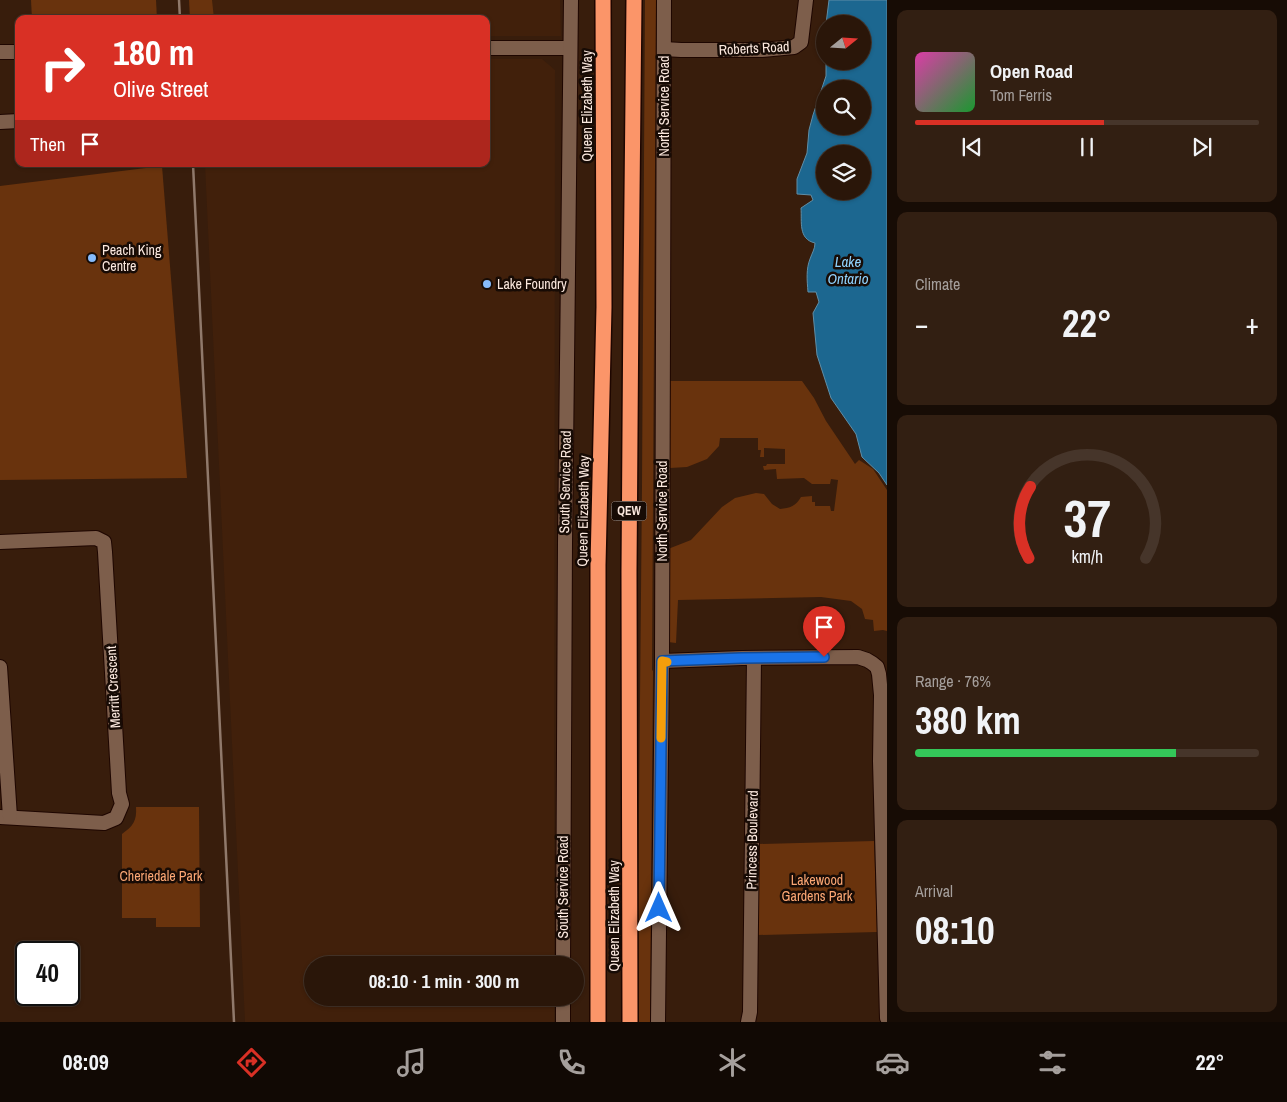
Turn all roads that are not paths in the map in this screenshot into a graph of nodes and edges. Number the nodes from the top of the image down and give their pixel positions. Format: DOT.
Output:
graph roads {
  1 [pos="571,0"];
  2 [pos="604,0"];
  3 [pos="634,0"];
  4 [pos="664,0"];
  5 [pos="806,0"];
  6 [pos="490,48"];
  7 [pos="570,48"];
  8 [pos="664,48"];
  9 [pos="0,52"];
  10 [pos="15,52"];
  11 [pos="15,121"];
  12 [pos="0,122"];
  13 [pos="0,542"];
  14 [pos="754,659"];
  15 [pos="662,661"];
  16 [pos="0,667"];
  17 [pos="5,817"];
  18 [pos="886,937"];
  19 [pos="563,956"];
  20 [pos="563,1006"];
  21 [pos="887,1018"];
  22 [pos="563,1022"];
  23 [pos="598,1022"];
  24 [pos="630,1022"];
  25 [pos="658,1022"];
  26 [pos="748,1022"];
  1 -- 7 [label="street, South Service Road"];
  2 -- 23 [label="highway, Queen Elizabeth Way / QEW"];
  3 -- 24 [label="highway, Queen Elizabeth Way / QEW"];
  4 -- 8 [label="street, North Service Road"];
  5 -- 8 [label="street, Roberts Road"];
  6 -- 7 [label="street"];
  7 -- 19 [label="street, South Service Road"];
  8 -- 15 [label="street, North Service Road"];
  9 -- 10 [label="street"];
  11 -- 12 [label="street"];
  13 -- 17 [label="street, Merritt Crescent"];
  14 -- 15 [label="street"];
  14 -- 18 [label="street"];
  14 -- 26 [label="street, Princess Boulevard"];
  15 -- 25 [label="street, North Service Road"];
  16 -- 17 [label="street"];
  18 -- 21 [label="street"];
  20 -- 22 [label="street"];
}
